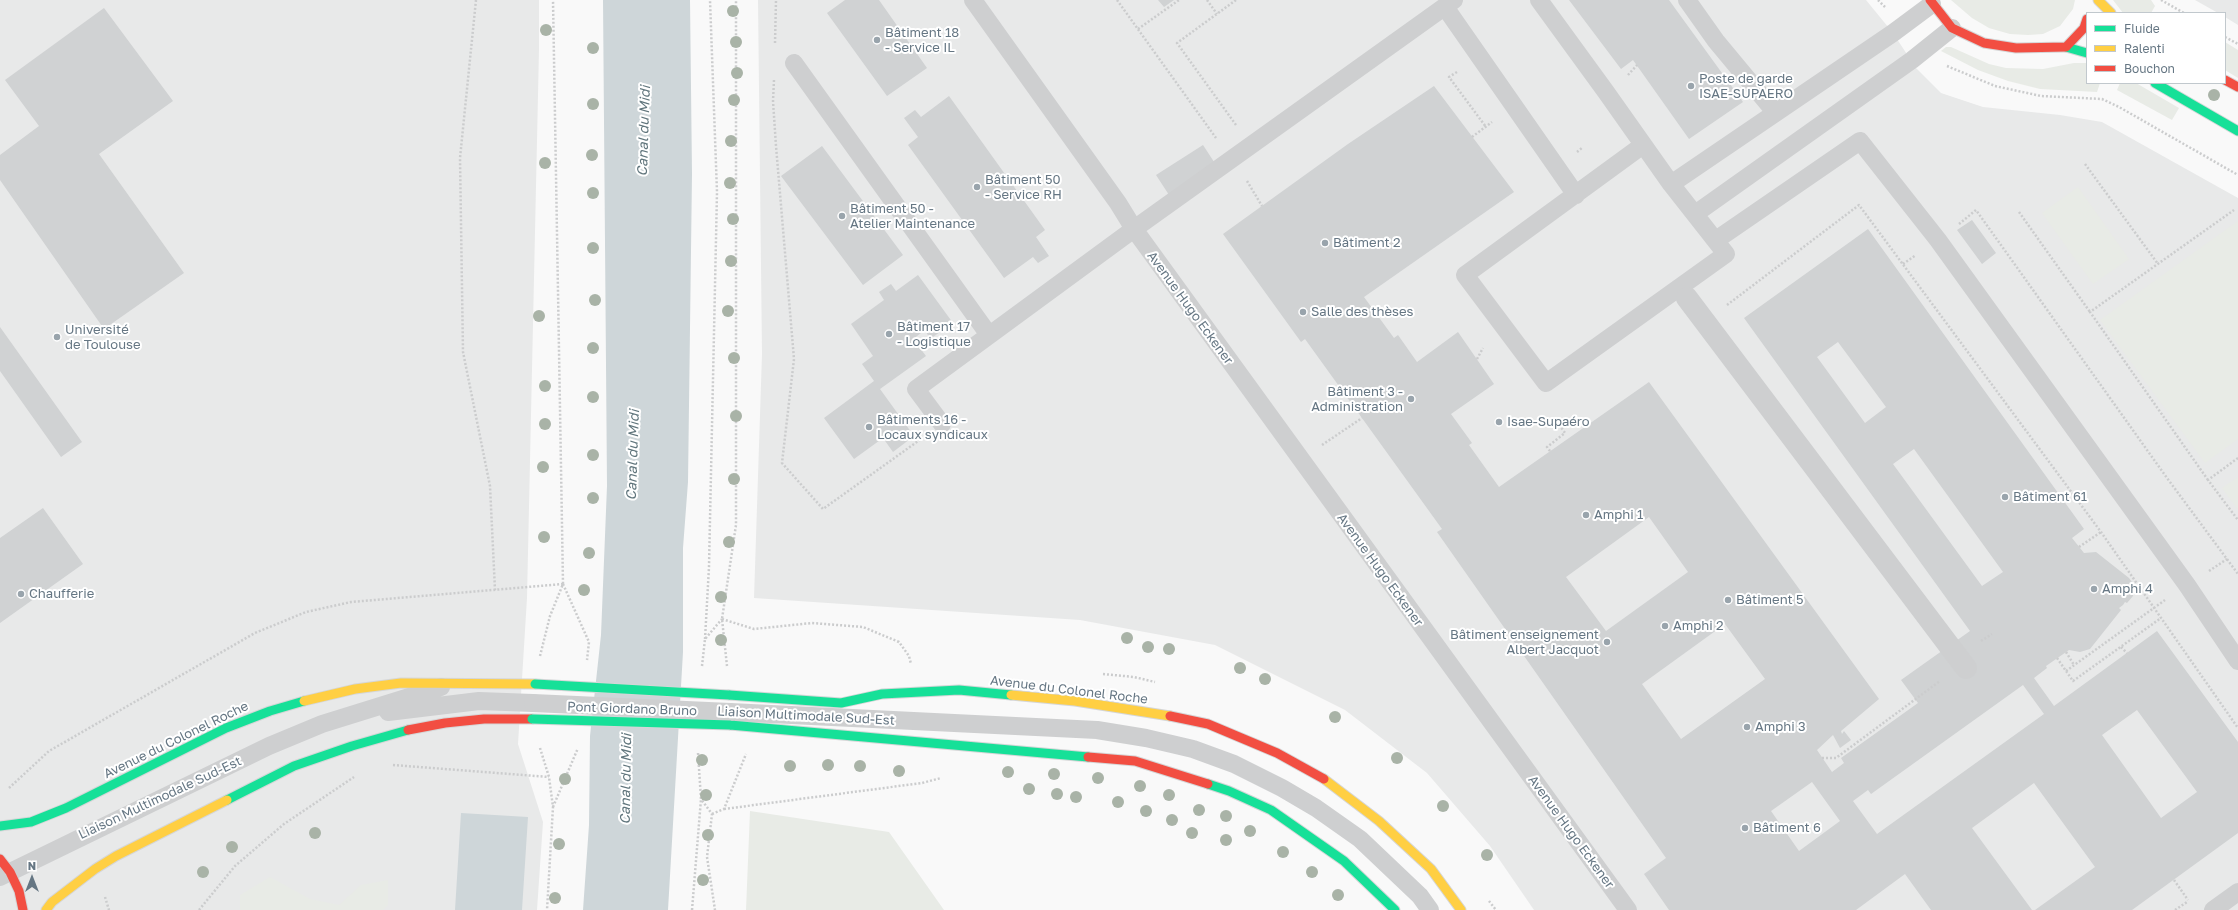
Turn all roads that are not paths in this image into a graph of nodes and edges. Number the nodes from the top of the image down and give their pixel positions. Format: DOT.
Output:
graph roads {
  1 [pos="973,0"];
  2 [pos="1539,0"];
  3 [pos="1687,0"];
  4 [pos="1931,2"];
  5 [pos="2095,2"];
  6 [pos="1450,4"];
  7 [pos="2110,12"];
  8 [pos="2086,22"];
  9 [pos="1952,28"];
  10 [pos="2066,47"];
  11 [pos="2086,53"];
  12 [pos="794,63"];
  13 [pos="2226,81"];
  14 [pos="2157,84"];
  15 [pos="2238,87"];
  16 [pos="1775,112"];
  17 [pos="2238,131"];
  18 [pos="1643,144"];
  19 [pos="1671,184"];
  20 [pos="1576,195"];
  21 [pos="1695,214"];
  22 [pos="1134,229"];
  23 [pos="1716,240"];
  24 [pos="1687,298"];
  25 [pos="989,335"];
  26 [pos="942,424"];
  27 [pos="2238,661"];
  28 [pos="1965,666"];
  29 [pos="458,682"];
  30 [pos="535,684"];
  31 [pos="842,704"];
  32 [pos="533,711"];
  33 [pos="730,711"];
  34 [pos="322,724"];
  35 [pos="957,724"];
  36 [pos="0,826"];
  37 [pos="3,869"];
  38 [pos="2238,892"];
  39 [pos="23,910"];
  40 [pos="46,910"];
  41 [pos="1395,910"];
  42 [pos="1430,910"];
  43 [pos="1461,910"];
  44 [pos="1628,910"];
  45 [pos="2213,910"];
  1 -- 22 [label="lane, Avenue Hugo Eckener"];
  2 -- 18 [label="lane"];
  3 -- 16 [label="lane"];
  4 -- 9 [label="street"];
  4 -- 16 [label="lane"];
  5 -- 7 [label="street"];
  6 -- 20 [label="lane"];
  6 -- 22 [label="lane"];
  8 -- 10 [label="street"];
  9 -- 10 [label="street"];
  9 -- 21 [label="lane"];
  10 -- 11 [label="street"];
  12 -- 25 [label="lane"];
  13 -- 15 [label="street"];
  14 -- 17 [label="street"];
  16 -- 19 [label="lane"];
  18 -- 19 [label="lane"];
  18 -- 20 [label="lane"];
  19 -- 21 [label="lane"];
  20 -- 23 [label="lane"];
  21 -- 23 [label="lane"];
  22 -- 25 [label="lane"];
  22 -- 44 [label="lane, Avenue Hugo Eckener"];
  23 -- 27 [label="lane"];
  24 -- 28 [label="street"];
  25 -- 26 [label="lane"];
  29 -- 30 [label="street, Avenue du Colonel Roche"];
  29 -- 34 [label="lane, Liaison Multimodale Sud-Est"];
  29 -- 36 [label="street, Avenue du Colonel Roche"];
  30 -- 33 [label="street, Pont Giordano Bruno, bridge"];
  31 -- 33 [label="street, Avenue du Colonel Roche"];
  31 -- 35 [label="lane, Liaison Multimodale Sud-Est"];
  31 -- 43 [label="street, Avenue du Colonel Roche"];
  32 -- 33 [label="lane, Liaison Multimodale Sud-Est, bridge"];
  32 -- 34 [label="lane, Liaison Multimodale Sud-Est"];
  32 -- 40 [label="street"];
  33 -- 35 [label="lane, Liaison Multimodale Sud-Est"];
  33 -- 41 [label="street"];
  34 -- 37 [label="lane, Liaison Multimodale Sud-Est"];
  35 -- 42 [label="lane, Liaison Multimodale Sud-Est"];
  37 -- 39 [label="street"];
  38 -- 45 [label="lane"];
}
